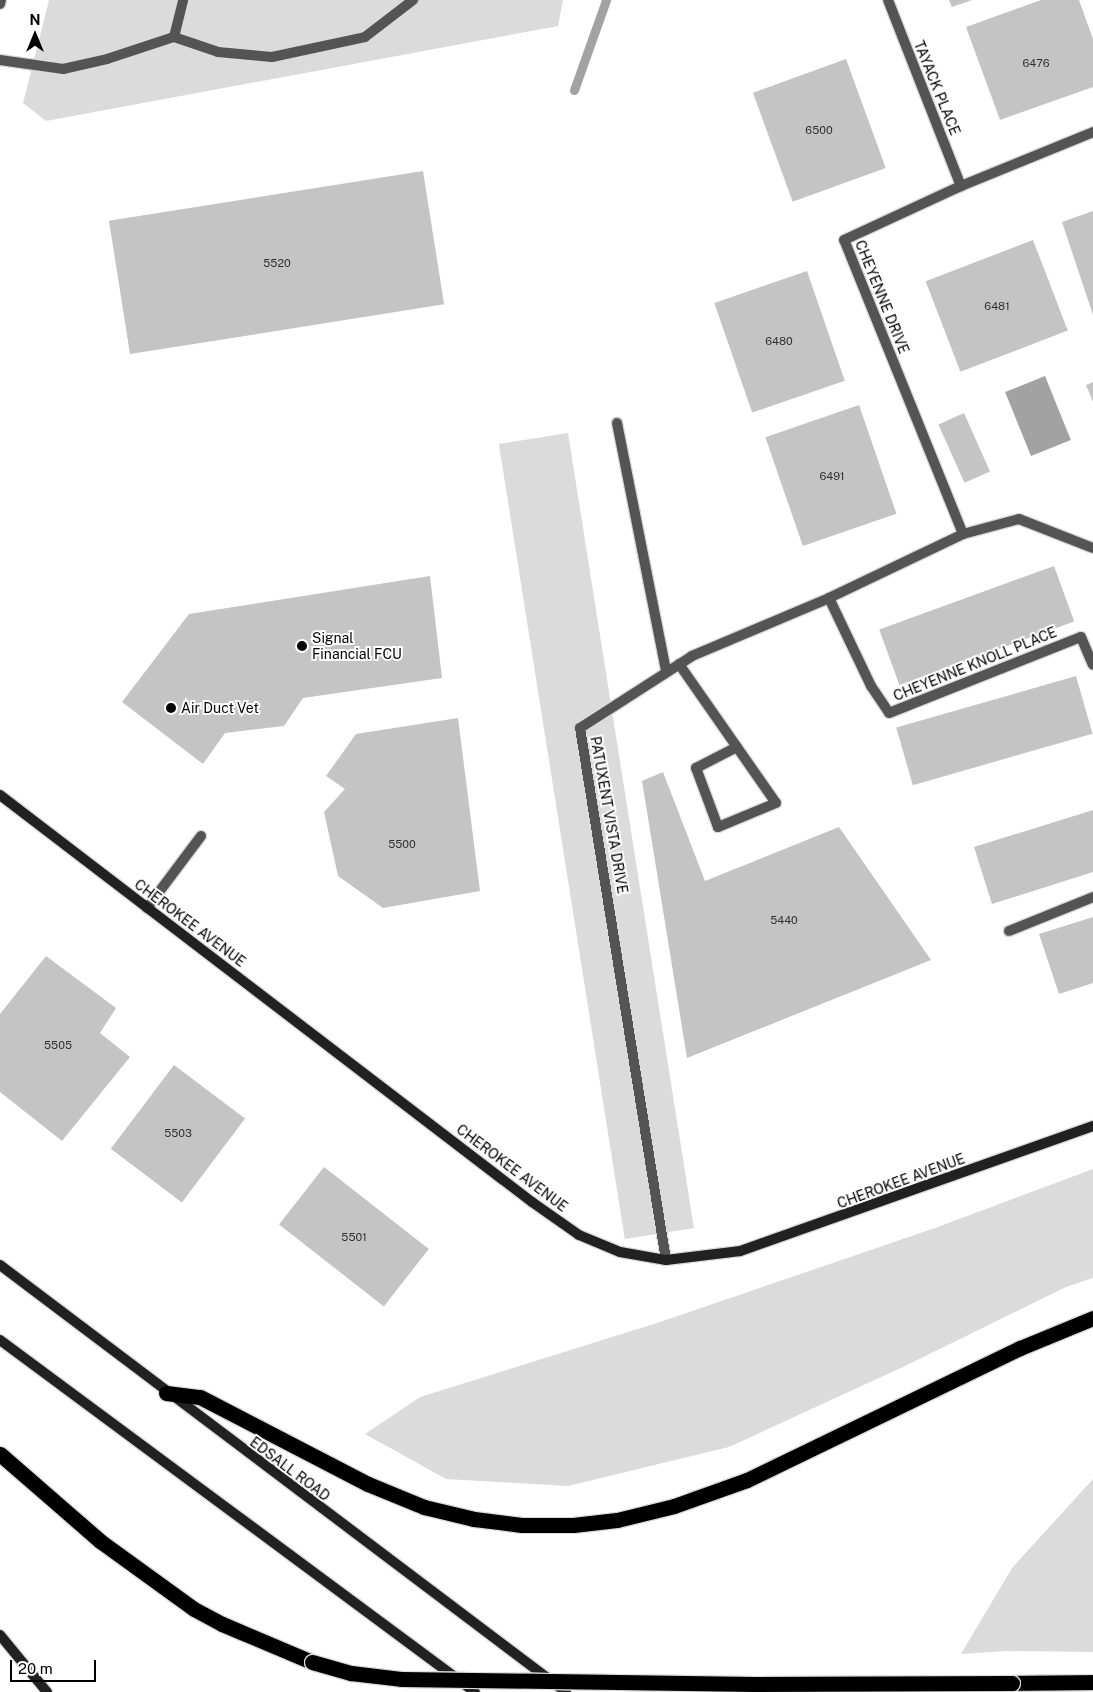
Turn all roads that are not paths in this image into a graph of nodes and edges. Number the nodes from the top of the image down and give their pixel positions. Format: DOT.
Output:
graph roads {
  1 [pos="1,0"];
  2 [pos="182,0"];
  3 [pos="413,0"];
  4 [pos="888,0"];
  5 [pos="0,4"];
  6 [pos="174,37"];
  7 [pos="0,60"];
  8 [pos="1093,132"];
  9 [pos="961,186"];
  10 [pos="616,423"];
  11 [pos="962,534"];
  12 [pos="1093,548"];
  13 [pos="829,598"];
  14 [pos="679,664"];
  15 [pos="1093,664"];
  16 [pos="666,671"];
  17 [pos="737,747"];
  18 [pos="0,796"];
  19 [pos="201,836"];
  20 [pos="1093,897"];
  21 [pos="147,908"];
  22 [pos="1009,931"];
  23 [pos="1093,1126"];
  24 [pos="666,1260"];
  25 [pos="0,1265"];
  26 [pos="1093,1318"];
  27 [pos="0,1340"];
  28 [pos="166,1393"];
  29 [pos="0,1454"];
  30 [pos="0,1635"];
  31 [pos="1093,1682"];
  32 [pos="47,1692"];
  33 [pos="475,1692"];
  34 [pos="566,1692"];
  1 -- 5 [label="street"];
  2 -- 6 [label="street"];
  3 -- 6 [label="street"];
  4 -- 9 [label="street, TAYACK PLACE"];
  6 -- 7 [label="street"];
  8 -- 9 [label="street, CHEYENNE DRIVE"];
  9 -- 11 [label="street, CHEYENNE DRIVE"];
  10 -- 16 [label="street"];
  11 -- 12 [label="street, PATUXENT VISTA DRIVE"];
  11 -- 13 [label="street, PATUXENT VISTA DRIVE"];
  13 -- 14 [label="street, PATUXENT VISTA DRIVE"];
  13 -- 15 [label="street, CHEYENNE KNOLL PLACE"];
  14 -- 16 [label="street, PATUXENT VISTA DRIVE"];
  14 -- 17 [label="street"];
  16 -- 24 [label="street, PATUXENT VISTA DRIVE"];
  17 -- 17 [label="street"];
  18 -- 21 [label="street, CHEROKEE AVENUE"];
  19 -- 21 [label="street"];
  20 -- 22 [label="street"];
  21 -- 24 [label="street, CHEROKEE AVENUE"];
  23 -- 24 [label="street, CHEROKEE AVENUE"];
  25 -- 28 [label="street, EDSALL ROAD"];
  26 -- 28 [label="highway"];
  27 -- 33 [label="street"];
  28 -- 34 [label="street, EDSALL ROAD"];
  29 -- 31 [label="highway, bridge"];
  30 -- 32 [label="street"];
}
